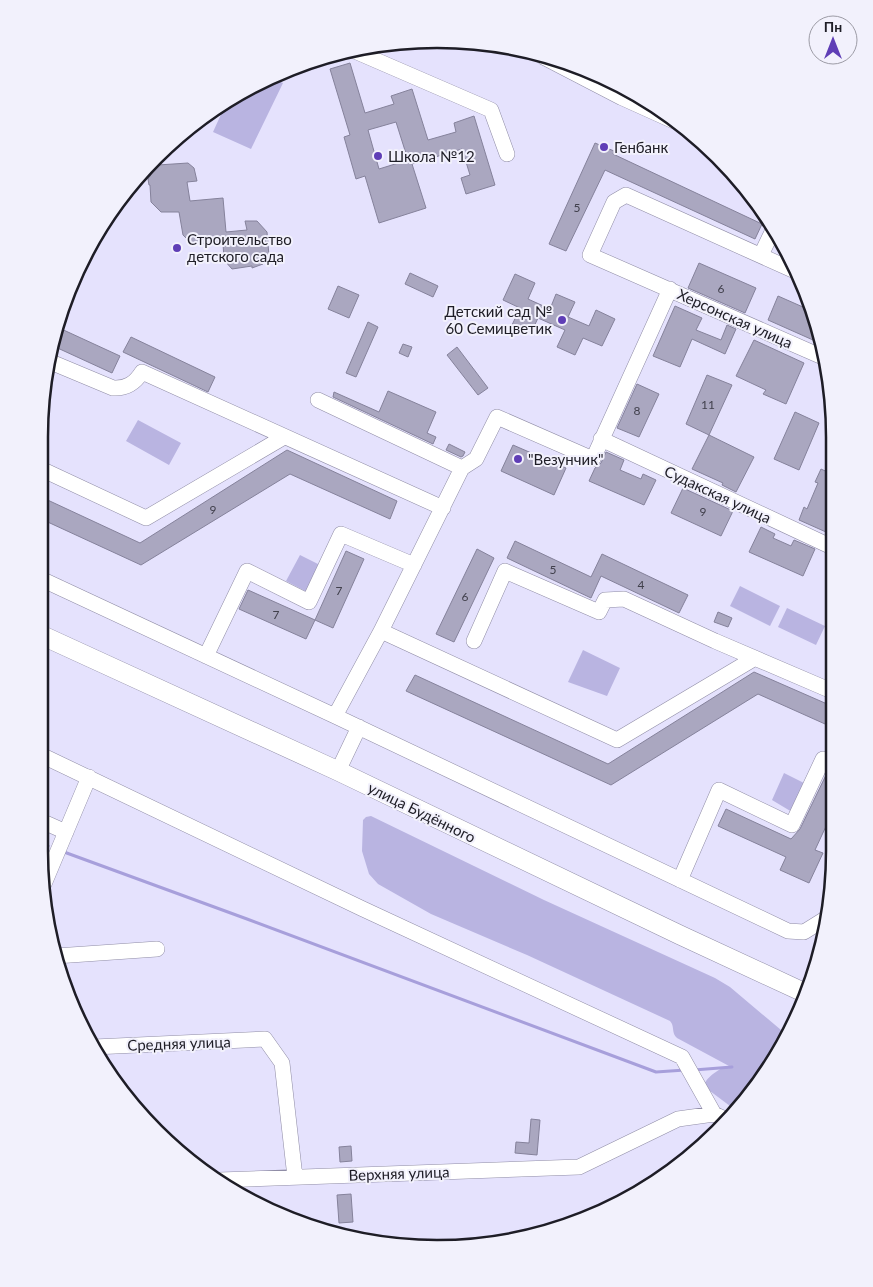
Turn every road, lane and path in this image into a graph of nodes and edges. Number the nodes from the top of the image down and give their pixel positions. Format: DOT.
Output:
graph roads {
  1 [pos="363,55"];
  2 [pos="597,82"];
  3 [pos="627,98"];
  4 [pos="507,154"];
  5 [pos="770,237"];
  6 [pos="761,255"];
  7 [pos="786,267"];
  8 [pos="670,289"];
  9 [pos="816,354"];
  10 [pos="55,364"];
  11 [pos="318,400"];
  12 [pos="284,437"];
  13 [pos="602,440"];
  14 [pos="462,468"];
  15 [pos="48,472"];
  16 [pos="443,508"];
  17 [pos="826,544"];
  18 [pos="414,564"];
  19 [pos="48,582"];
  20 [pos="381,631"];
  21 [pos="48,638"];
  22 [pos="474,641"];
  23 [pos="206,656"];
  24 [pos="755,658"];
  25 [pos="826,689"];
  26 [pos="335,716"];
  27 [pos="359,727"];
  28 [pos="48,758"];
  29 [pos="826,760"];
  30 [pos="338,771"];
  31 [pos="88,777"];
  32 [pos="48,824"];
  33 [pos="66,832"];
  34 [pos="48,875"];
  35 [pos="680,880"];
  36 [pos="818,923"];
  37 [pos="157,949"];
  38 [pos="62,956"];
  39 [pos="799,990"];
  40 [pos="101,1047"];
  41 [pos="720,1117"];
  42 [pos="295,1177"];
  43 [pos="229,1180"];
  1 -- 4 [label="street"];
  2 -- 3 [label="main road"];
  5 -- 6 [label="street"];
  6 -- 7 [label="street"];
  6 -- 8 [label="street, Херсонская улица"];
  8 -- 9 [label="street, Херсонская улица"];
  8 -- 13 [label="street"];
  10 -- 12 [label="street"];
  11 -- 14 [label="street"];
  12 -- 15 [label="street"];
  12 -- 16 [label="street"];
  13 -- 14 [label="street"];
  13 -- 17 [label="street, Судакская улица"];
  14 -- 16 [label="street"];
  16 -- 18 [label="street"];
  18 -- 20 [label="street"];
  18 -- 23 [label="street"];
  19 -- 23 [label="street"];
  20 -- 24 [label="street"];
  20 -- 26 [label="street"];
  21 -- 30 [label="main road, улица Будённого"];
  22 -- 24 [label="street"];
  23 -- 26 [label="street"];
  24 -- 25 [label="street"];
  26 -- 27 [label="street"];
  27 -- 30 [label="street"];
  27 -- 35 [label="street"];
  28 -- 31 [label="street"];
  29 -- 35 [label="street"];
  30 -- 39 [label="main road, улица Будённого"];
  31 -- 33 [label="street"];
  31 -- 41 [label="street"];
  32 -- 33 [label="street"];
  33 -- 34 [label="street"];
  35 -- 36 [label="street"];
  37 -- 38 [label="street"];
  40 -- 42 [label="street, Средняя улица"];
  41 -- 42 [label="street, Верхняя улица"];
  42 -- 43 [label="street, Верхняя улица"];
}
